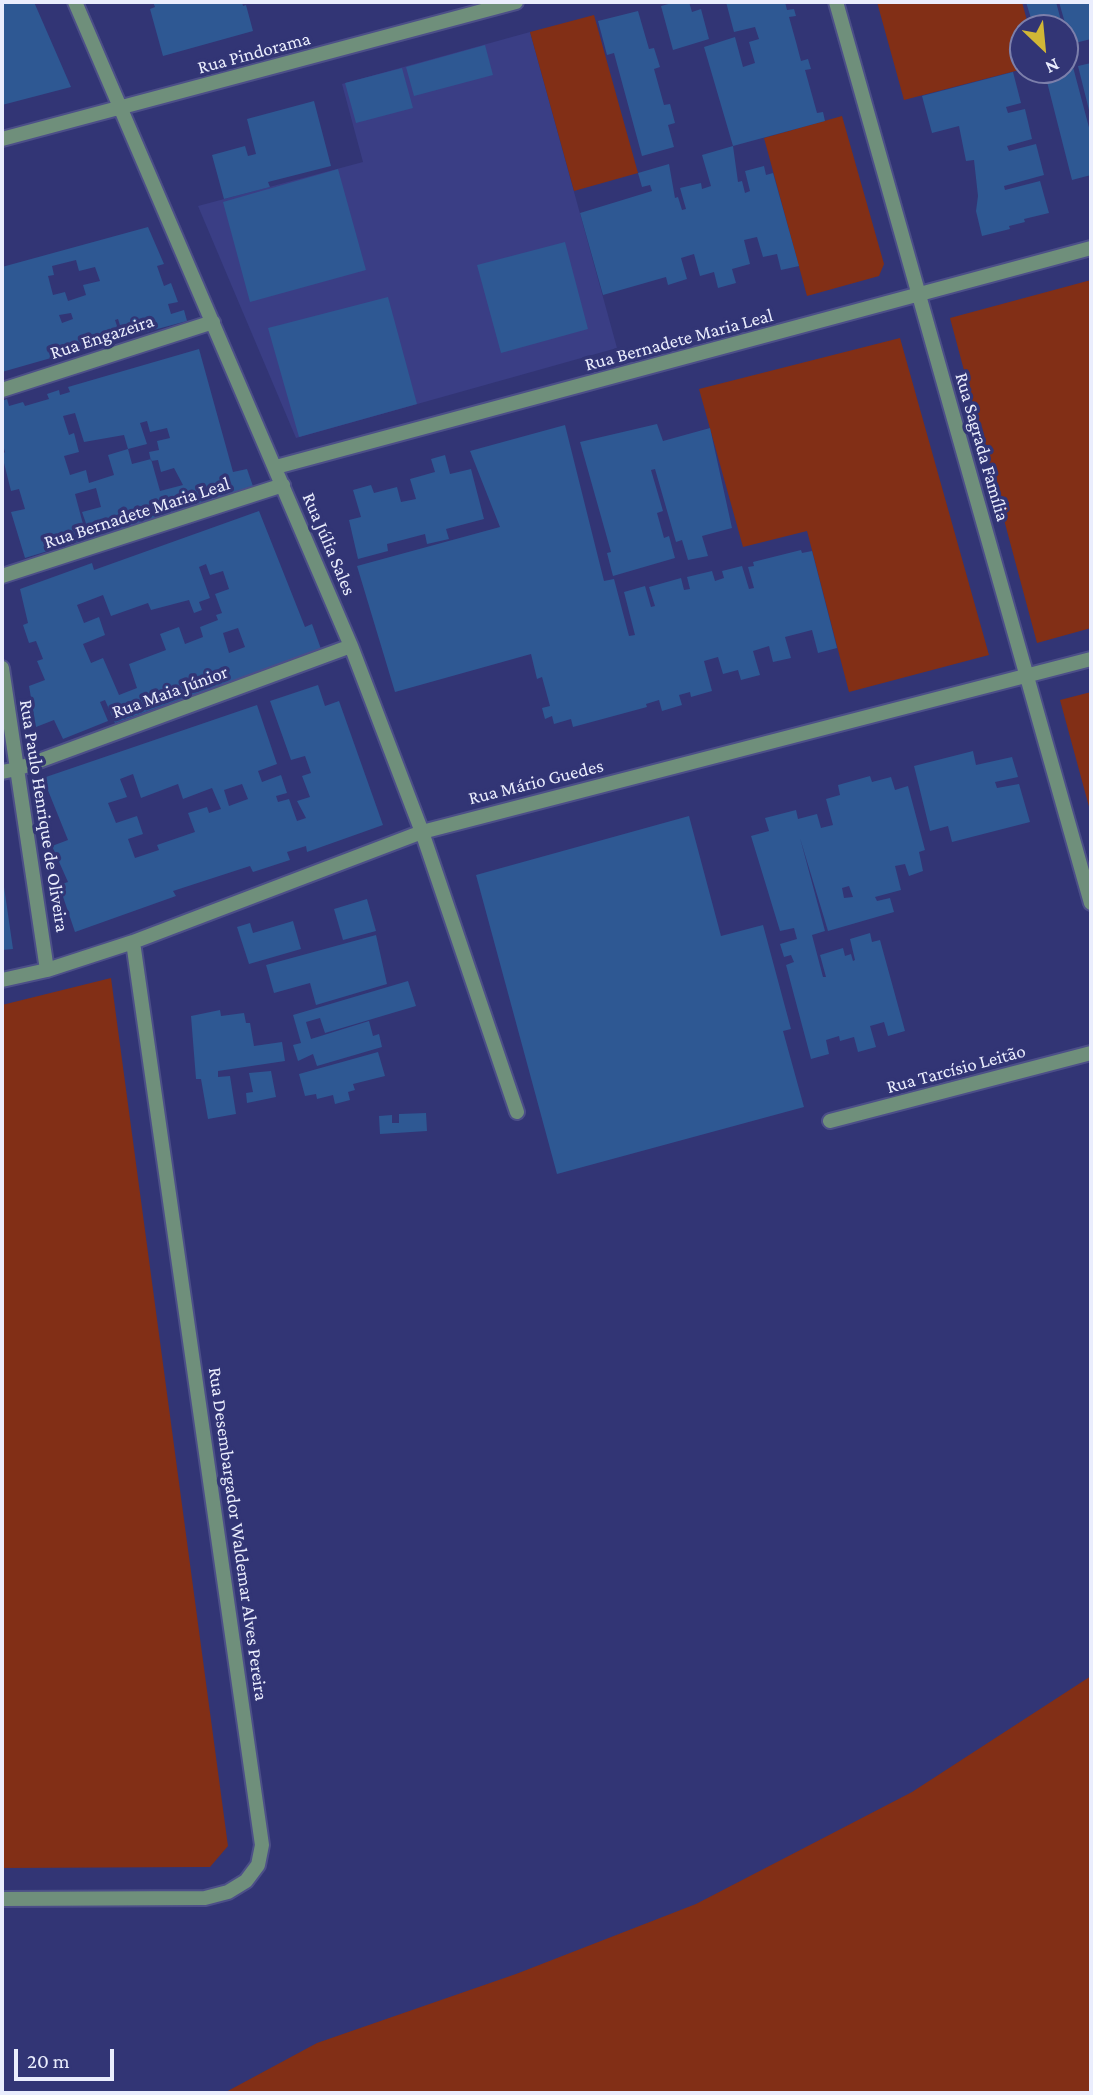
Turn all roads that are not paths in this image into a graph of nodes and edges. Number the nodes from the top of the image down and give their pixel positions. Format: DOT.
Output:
graph roads {
  1 [pos="75,2"];
  2 [pos="516,2"];
  3 [pos="836,2"];
  4 [pos="121,109"];
  5 [pos="2,139"];
  6 [pos="1091,248"];
  7 [pos="920,296"];
  8 [pos="213,321"];
  9 [pos="2,390"];
  10 [pos="275,467"];
  11 [pos="283,485"];
  12 [pos="2,576"];
  13 [pos="351,646"];
  14 [pos="1091,659"];
  15 [pos="2,668"];
  16 [pos="1027,676"];
  17 [pos="18,769"];
  18 [pos="2,772"];
  19 [pos="422,832"];
  20 [pos="1091,903"];
  21 [pos="133,942"];
  22 [pos="47,970"];
  23 [pos="2,980"];
  24 [pos="1091,1053"];
  25 [pos="517,1112"];
  26 [pos="830,1121"];
  27 [pos="2,1899"];
  1 -- 4 [label="street, Rua Júlia Sales"];
  2 -- 4 [label="street, Rua Pindorama"];
  3 -- 7 [label="street, Rua Sagrada Família"];
  4 -- 5 [label="street, Rua Pindorama"];
  4 -- 8 [label="street, Rua Júlia Sales"];
  6 -- 7 [label="street, Rua Bernadete Maria Leal"];
  7 -- 10 [label="street, Rua Bernadete Maria Leal"];
  7 -- 16 [label="street, Rua Sagrada Família"];
  8 -- 9 [label="street, Rua Engazeira"];
  8 -- 10 [label="street, Rua Júlia Sales"];
  10 -- 11 [label="street, Rua Júlia Sales"];
  11 -- 12 [label="street, Rua Bernadete Maria Leal"];
  11 -- 13 [label="street, Rua Júlia Sales"];
  13 -- 17 [label="street, Rua Maia Júnior"];
  13 -- 19 [label="street, Rua Júlia Sales"];
  14 -- 16 [label="street, Rua Mário Guedes"];
  15 -- 17 [label="street, Rua Paulo Henrique de Oliveira"];
  16 -- 19 [label="street, Rua Mário Guedes"];
  16 -- 20 [label="street, Rua Sagrada Família"];
  17 -- 18 [label="street, Rua Maia Júnior"];
  17 -- 22 [label="street, Rua Paulo Henrique de Oliveira"];
  19 -- 21 [label="street, Rua Mário Guedes"];
  19 -- 25 [label="street, Rua Júlia Sales"];
  21 -- 22 [label="street, Rua Mário Guedes"];
  21 -- 27 [label="street, Rua Desembargador Waldemar Alves Pereira"];
  22 -- 23 [label="street, Rua Mário Guedes"];
  24 -- 26 [label="street, Rua Tarcísio Leitão"];
}
